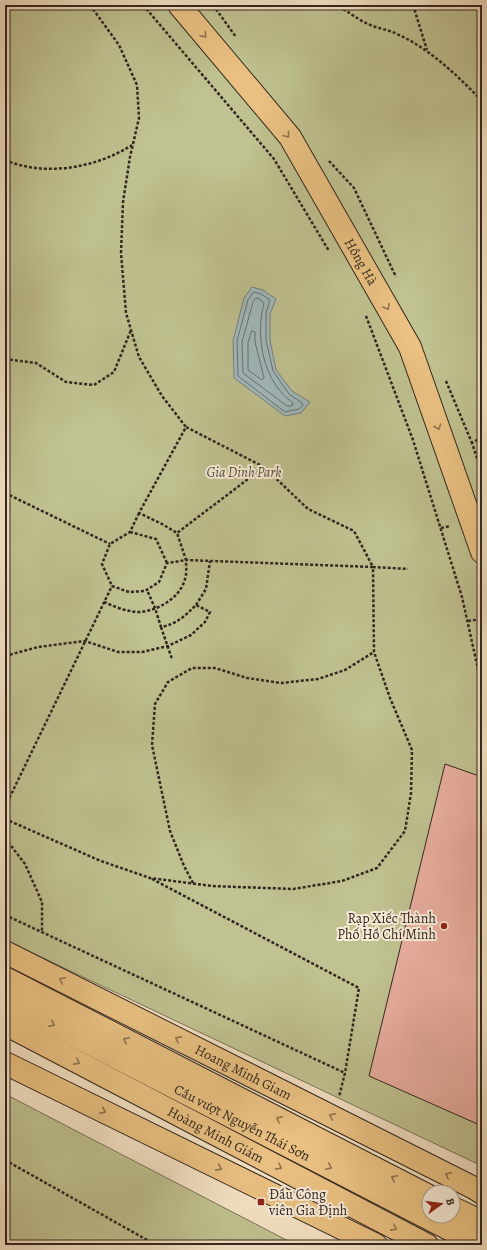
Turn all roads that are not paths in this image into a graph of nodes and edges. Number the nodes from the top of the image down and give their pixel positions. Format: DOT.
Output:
graph roads {
  1 [pos="178,5"];
  2 [pos="482,552"];
  3 [pos="5,952"];
  4 [pos="5,978"];
  5 [pos="5,1000"];
  6 [pos="5,1024"];
  7 [pos="5,1063"];
  8 [pos="421,1192"];
  9 [pos="482,1193"];
  10 [pos="461,1212"];
  11 [pos="482,1222"];
  12 [pos="376,1245"];
  13 [pos="427,1245"];
  14 [pos="480,1245"];
  1 -- 2 [label="main road, Hồng Hà, one-way"];
  9 -- 3 [label="main road, Hoang Minh Giam, one-way"];
  8 -- 4 [label="main road, Cầu vượt Nguyễn Thái Sơn, one-way"];
  5 -- 14 [label="main road, Cầu vượt Nguyễn Thái Sơn, one-way"];
  6 -- 13 [label="main road, Hoàng Minh Giám, one-way"];
  7 -- 12 [label="main road, Hoàng Minh Giám, one-way"];
  10 -- 11 [label="main road"];
}
